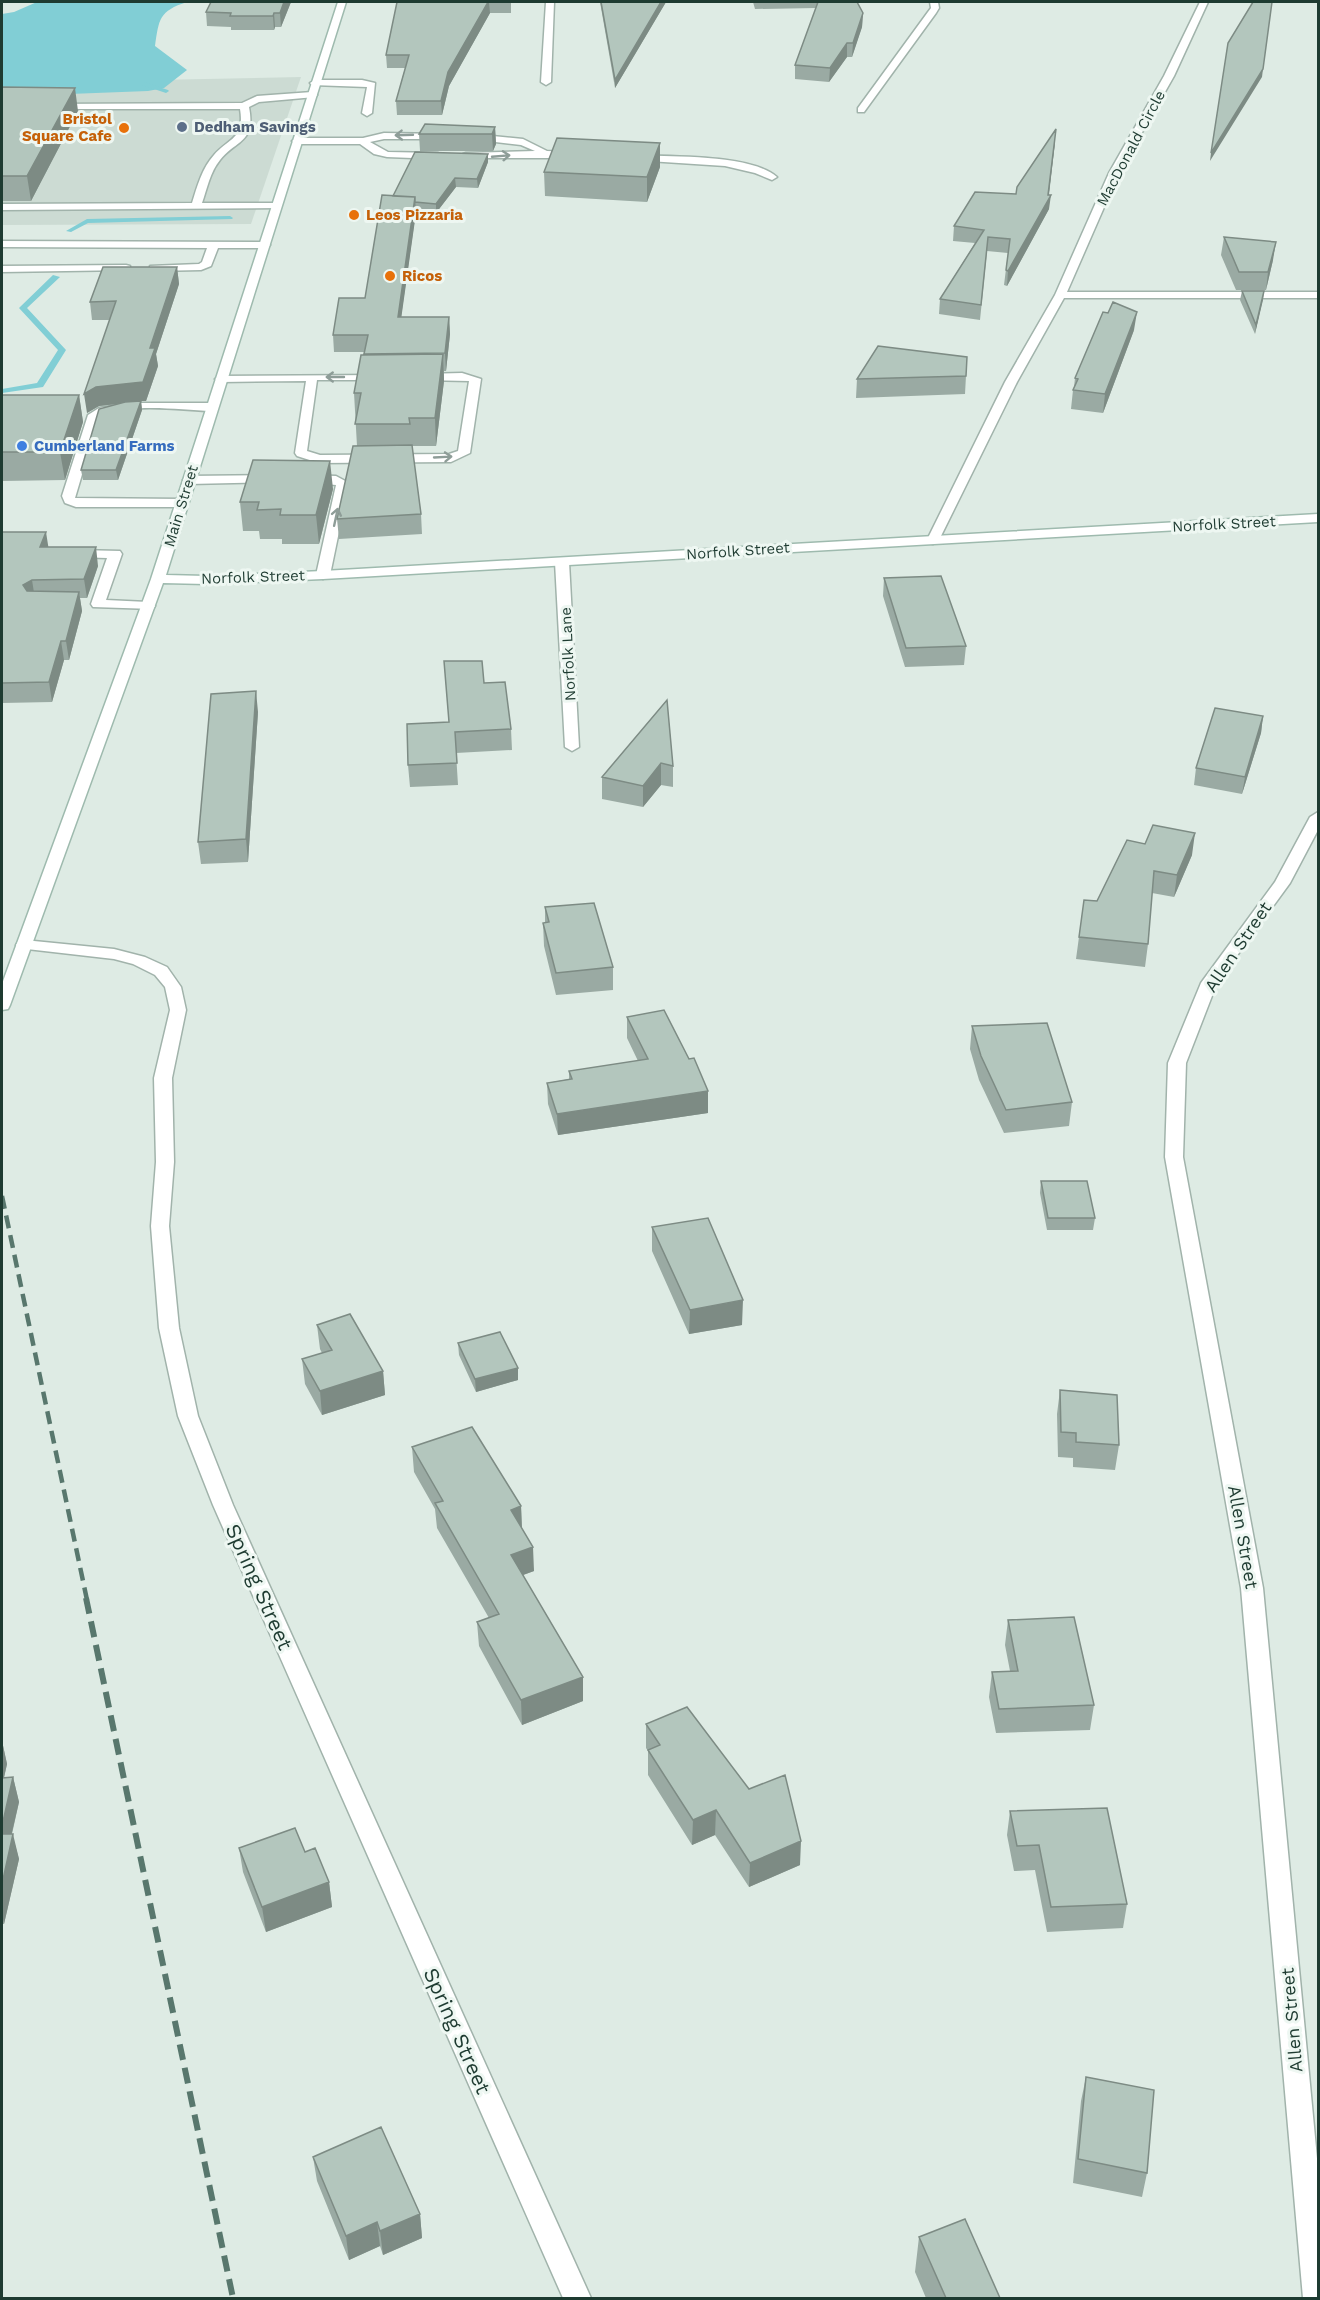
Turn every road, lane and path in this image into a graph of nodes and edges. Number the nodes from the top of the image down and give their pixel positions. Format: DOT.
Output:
graph roads {
  1 [pos="342,2"];
  2 [pos="550,2"];
  3 [pos="934,2"];
  4 [pos="1204,2"];
  5 [pos="546,82"];
  6 [pos="314,89"];
  7 [pos="48,106"];
  8 [pos="244,106"];
  9 [pos="861,110"];
  10 [pos="367,113"];
  11 [pos="449,136"];
  12 [pos="461,137"];
  13 [pos="297,141"];
  14 [pos="363,141"];
  15 [pos="543,152"];
  16 [pos="590,156"];
  17 [pos="625,158"];
  18 [pos="772,177"];
  19 [pos="196,206"];
  20 [pos="276,206"];
  21 [pos="2,207"];
  22 [pos="2,244"];
  23 [pos="265,245"];
  24 [pos="213,246"];
  25 [pos="133,268"];
  26 [pos="145,268"];
  27 [pos="2,269"];
  28 [pos="1318,295"];
  29 [pos="1060,296"];
  30 [pos="312,377"];
  31 [pos="221,379"];
  32 [pos="212,407"];
  33 [pos="189,480"];
  34 [pos="182,503"];
  35 [pos="1318,518"];
  36 [pos="933,540"];
  37 [pos="79,554"];
  38 [pos="562,562"];
  39 [pos="323,574"];
  40 [pos="158,579"];
  41 [pos="148,606"];
  42 [pos="572,747"];
  43 [pos="1318,817"];
  44 [pos="24,945"];
  45 [pos="2,1004"];
  46 [pos="577,2298"];
  47 [pos="1317,2298"];
  1 -- 6 [label="street, Main Street"];
  2 -- 5 [label="street"];
  3 -- 9 [label="street"];
  4 -- 29 [label="street, MacDonald Circle"];
  6 -- 8 [label="street"];
  6 -- 10 [label="street"];
  6 -- 13 [label="street, Main Street"];
  7 -- 8 [label="street"];
  8 -- 19 [label="street"];
  11 -- 14 [label="street, one-way"];
  12 -- 15 [label="street"];
  13 -- 14 [label="street"];
  13 -- 20 [label="street, Main Street"];
  14 -- 15 [label="street, one-way"];
  15 -- 16 [label="street"];
  17 -- 18 [label="street"];
  19 -- 20 [label="street"];
  19 -- 21 [label="street"];
  20 -- 23 [label="street, Main Street"];
  22 -- 24 [label="street"];
  23 -- 24 [label="street"];
  23 -- 31 [label="street, Main Street"];
  24 -- 26 [label="street"];
  25 -- 27 [label="street"];
  28 -- 29 [label="street"];
  29 -- 36 [label="street, MacDonald Circle"];
  30 -- 30 [label="street, one-way"];
  30 -- 31 [label="street"];
  31 -- 32 [label="street, Main Street"];
  32 -- 33 [label="street, Main Street"];
  32 -- 34 [label="street"];
  33 -- 34 [label="street, Main Street"];
  39 -- 33 [label="street, one-way"];
  34 -- 40 [label="street, Main Street"];
  35 -- 36 [label="street, Norfolk Street"];
  36 -- 38 [label="street, Norfolk Street"];
  37 -- 41 [label="street"];
  38 -- 39 [label="street, Norfolk Street"];
  38 -- 42 [label="street, Norfolk Lane"];
  39 -- 40 [label="street, Norfolk Street"];
  40 -- 41 [label="street, Main Street"];
  41 -- 44 [label="street, Main Street"];
  43 -- 47 [label="street, Allen Street"];
  44 -- 45 [label="street, Main Street"];
  44 -- 46 [label="street, Spring Street"];
}
